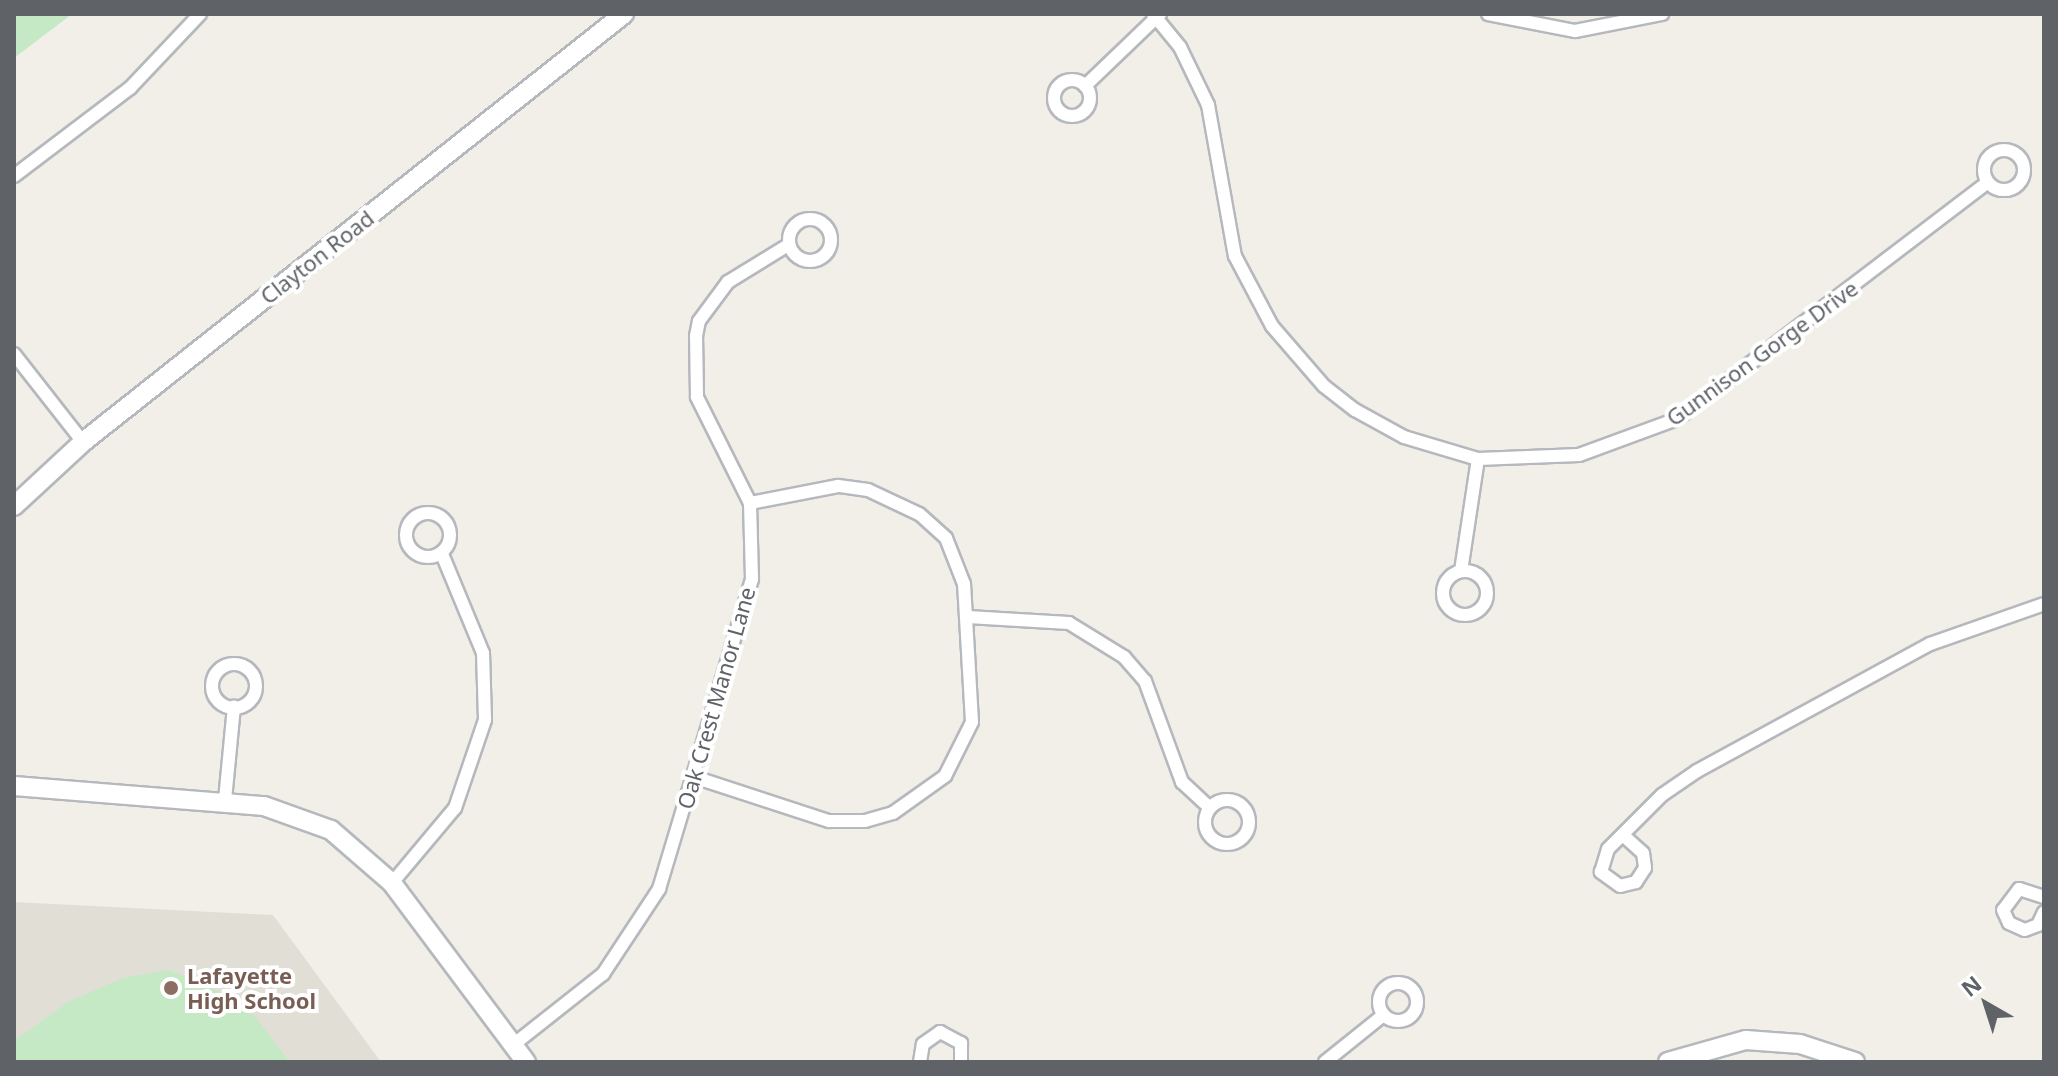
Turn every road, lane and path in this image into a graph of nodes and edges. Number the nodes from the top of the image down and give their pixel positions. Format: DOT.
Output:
graph roads {
  1 [pos="624,14"];
  2 [pos="1488,14"];
  3 [pos="1662,14"];
  4 [pos="198,15"];
  5 [pos="1156,15"];
  6 [pos="1085,86"];
  7 [pos="14,176"];
  8 [pos="1987,183"];
  9 [pos="785,247"];
  10 [pos="14,354"];
  11 [pos="83,442"];
  12 [pos="1478,459"];
  13 [pos="750,503"];
  14 [pos="14,506"];
  15 [pos="442,554"];
  16 [pos="1461,571"];
  17 [pos="2044,604"];
  18 [pos="968,617"];
  19 [pos="234,706"];
  20 [pos="694,777"];
  21 [pos="14,786"];
  22 [pos="225,800"];
  23 [pos="1210,808"];
  24 [pos="1624,836"];
  25 [pos="392,883"];
  26 [pos="2044,897"];
  27 [pos="2044,912"];
  28 [pos="1381,1017"];
  29 [pos="513,1045"];
  30 [pos="526,1062"];
  31 [pos="920,1062"];
  32 [pos="961,1062"];
  33 [pos="1325,1062"];
  34 [pos="1668,1062"];
  35 [pos="1855,1062"];
  1 -- 11 [label="street, Clayton Road"];
  2 -- 3 [label="street"];
  4 -- 7 [label="street"];
  5 -- 6 [label="street"];
  5 -- 12 [label="street, Gunnison Gorge Drive"];
  8 -- 12 [label="street, Gunnison Gorge Drive"];
  9 -- 13 [label="street, Oak Crest Manor Lane"];
  10 -- 11 [label="street"];
  11 -- 14 [label="street, Clayton Road"];
  12 -- 16 [label="street"];
  13 -- 18 [label="street"];
  13 -- 20 [label="street, Oak Crest Manor Lane"];
  15 -- 25 [label="street"];
  17 -- 24 [label="street"];
  18 -- 20 [label="street"];
  18 -- 23 [label="street"];
  19 -- 22 [label="street"];
  20 -- 29 [label="street, Oak Crest Manor Lane"];
  21 -- 22 [label="street"];
  22 -- 25 [label="street"];
  24 -- 24 [label="street"];
  25 -- 29 [label="street"];
  26 -- 27 [label="street"];
  28 -- 33 [label="street"];
  29 -- 30 [label="street"];
  31 -- 32 [label="street"];
  34 -- 35 [label="street"];
}
